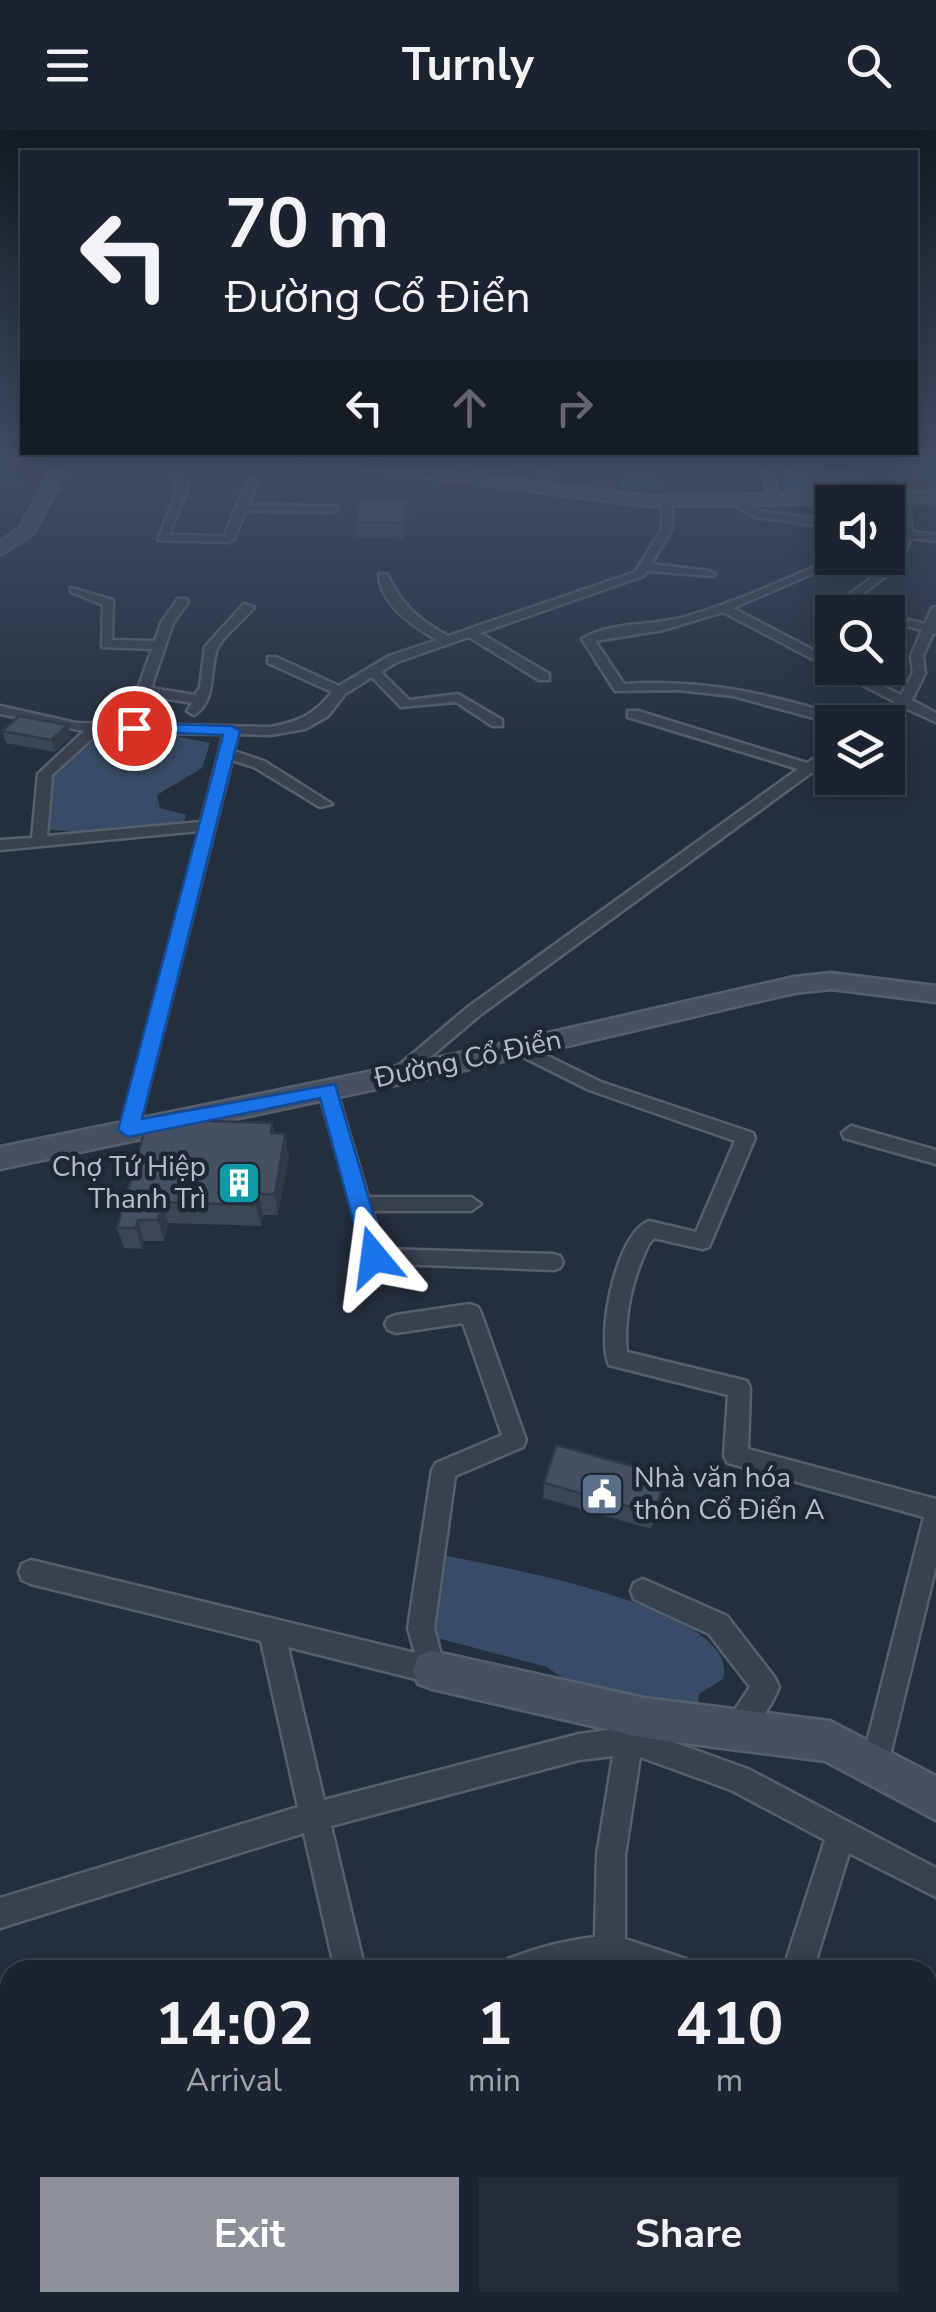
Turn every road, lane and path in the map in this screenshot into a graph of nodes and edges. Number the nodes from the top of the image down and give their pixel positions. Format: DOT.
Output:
graph roads {
  1 [pos="649,557"];
  2 [pos="643,566"];
  3 [pos="815,569"];
  4 [pos="710,574"];
  5 [pos="880,575"];
  6 [pos="383,576"];
  7 [pos="75,590"];
  8 [pos="855,595"];
  9 [pos="182,602"];
  10 [pos="248,607"];
  11 [pos="722,607"];
  12 [pos="936,610"];
  13 [pos="905,623"];
  14 [pos="932,630"];
  15 [pos="470,632"];
  16 [pos="447,640"];
  17 [pos="158,645"];
  18 [pos="815,656"];
  19 [pos="272,660"];
  20 [pos="373,671"];
  21 [pos="919,673"];
  22 [pos="936,674"];
  23 [pos="544,677"];
  24 [pos="871,685"];
  25 [pos="340,690"];
  26 [pos="199,700"];
  27 [pos="904,702"];
  28 [pos="899,705"];
  29 [pos="0,710"];
  30 [pos="815,712"];
  31 [pos="633,714"];
  32 [pos="936,718"];
  33 [pos="497,724"];
  34 [pos="96,727"];
  35 [pos="184,730"];
  36 [pos="232,731"];
  37 [pos="225,753"];
  38 [pos="815,766"];
  39 [pos="812,769"];
  40 [pos="325,804"];
  41 [pos="205,826"];
  42 [pos="40,839"];
  43 [pos="0,844"];
  44 [pos="936,994"];
  45 [pos="521,1049"];
  46 [pos="403,1071"];
  47 [pos="328,1090"];
  48 [pos="128,1130"];
  49 [pos="852,1133"];
  50 [pos="0,1158"];
  51 [pos="936,1158"];
  52 [pos="360,1204"];
  53 [pos="470,1204"];
  54 [pos="554,1262"];
  55 [pos="396,1324"];
  56 [pos="936,1513"];
  57 [pos="31,1572"];
  58 [pos="643,1592"];
  59 [pos="272,1633"];
  60 [pos="432,1670"];
  61 [pos="637,1729"];
  62 [pos="735,1729"];
  63 [pos="875,1766"];
  64 [pos="936,1799"];
  65 [pos="315,1816"];
  66 [pos="842,1834"];
  67 [pos="936,1883"];
  68 [pos="0,1913"];
  69 [pos="599,1957"];
  70 [pos="348,1960"];
  71 [pos="548,1960"];
  72 [pos="648,1960"];
  73 [pos="801,1960"];
  1 -- 2 [label="street"];
  2 -- 4 [label="street"];
  2 -- 15 [label="street"];
  3 -- 11 [label="street"];
  5 -- 8 [label="street"];
  6 -- 16 [label="street"];
  7 -- 17 [label="street"];
  9 -- 17 [label="street"];
  10 -- 26 [label="street"];
  11 -- 18 [label="street"];
  11 -- 30 [label="street"];
  12 -- 14 [label="street"];
  13 -- 14 [label="street"];
  14 -- 21 [label="street"];
  15 -- 16 [label="street"];
  15 -- 23 [label="street"];
  16 -- 20 [label="street"];
  17 -- 26 [label="street"];
  19 -- 25 [label="street"];
  20 -- 25 [label="street"];
  20 -- 33 [label="street"];
  21 -- 22 [label="street"];
  21 -- 27 [label="street"];
  24 -- 27 [label="street"];
  25 -- 36 [label="street"];
  26 -- 35 [label="street"];
  27 -- 28 [label="street"];
  27 -- 32 [label="street"];
  29 -- 34 [label="street"];
  31 -- 39 [label="street"];
  34 -- 35 [label="street"];
  34 -- 42 [label="street"];
  35 -- 36 [label="street"];
  36 -- 37 [label="street"];
  37 -- 40 [label="street"];
  37 -- 41 [label="street"];
  38 -- 39 [label="street"];
  39 -- 46 [label="street"];
  41 -- 42 [label="street"];
  41 -- 48 [label="street"];
  42 -- 43 [label="street"];
  44 -- 45 [label="street, Đường Cổ Điển"];
  45 -- 46 [label="street, Đường Cổ Điển"];
  45 -- 56 [label="street"];
  46 -- 47 [label="street, Đường Cổ Điển"];
  47 -- 48 [label="street, Đường Cổ Điển"];
  47 -- 52 [label="street"];
  48 -- 50 [label="street, Đường Cổ Điển"];
  49 -- 51 [label="street"];
  52 -- 53 [label="street"];
  52 -- 54 [label="street"];
  55 -- 60 [label="street"];
  56 -- 63 [label="street"];
  57 -- 59 [label="street"];
  58 -- 62 [label="street"];
  59 -- 60 [label="street"];
  59 -- 65 [label="street"];
  60 -- 61 [label="street"];
  61 -- 62 [label="street"];
  61 -- 65 [label="street"];
  61 -- 66 [label="street"];
  61 -- 69 [label="street"];
  62 -- 63 [label="street"];
  63 -- 64 [label="street"];
  65 -- 68 [label="street"];
  65 -- 70 [label="street"];
  66 -- 67 [label="street"];
  66 -- 73 [label="street"];
  69 -- 71 [label="street"];
  69 -- 72 [label="street"];
}
